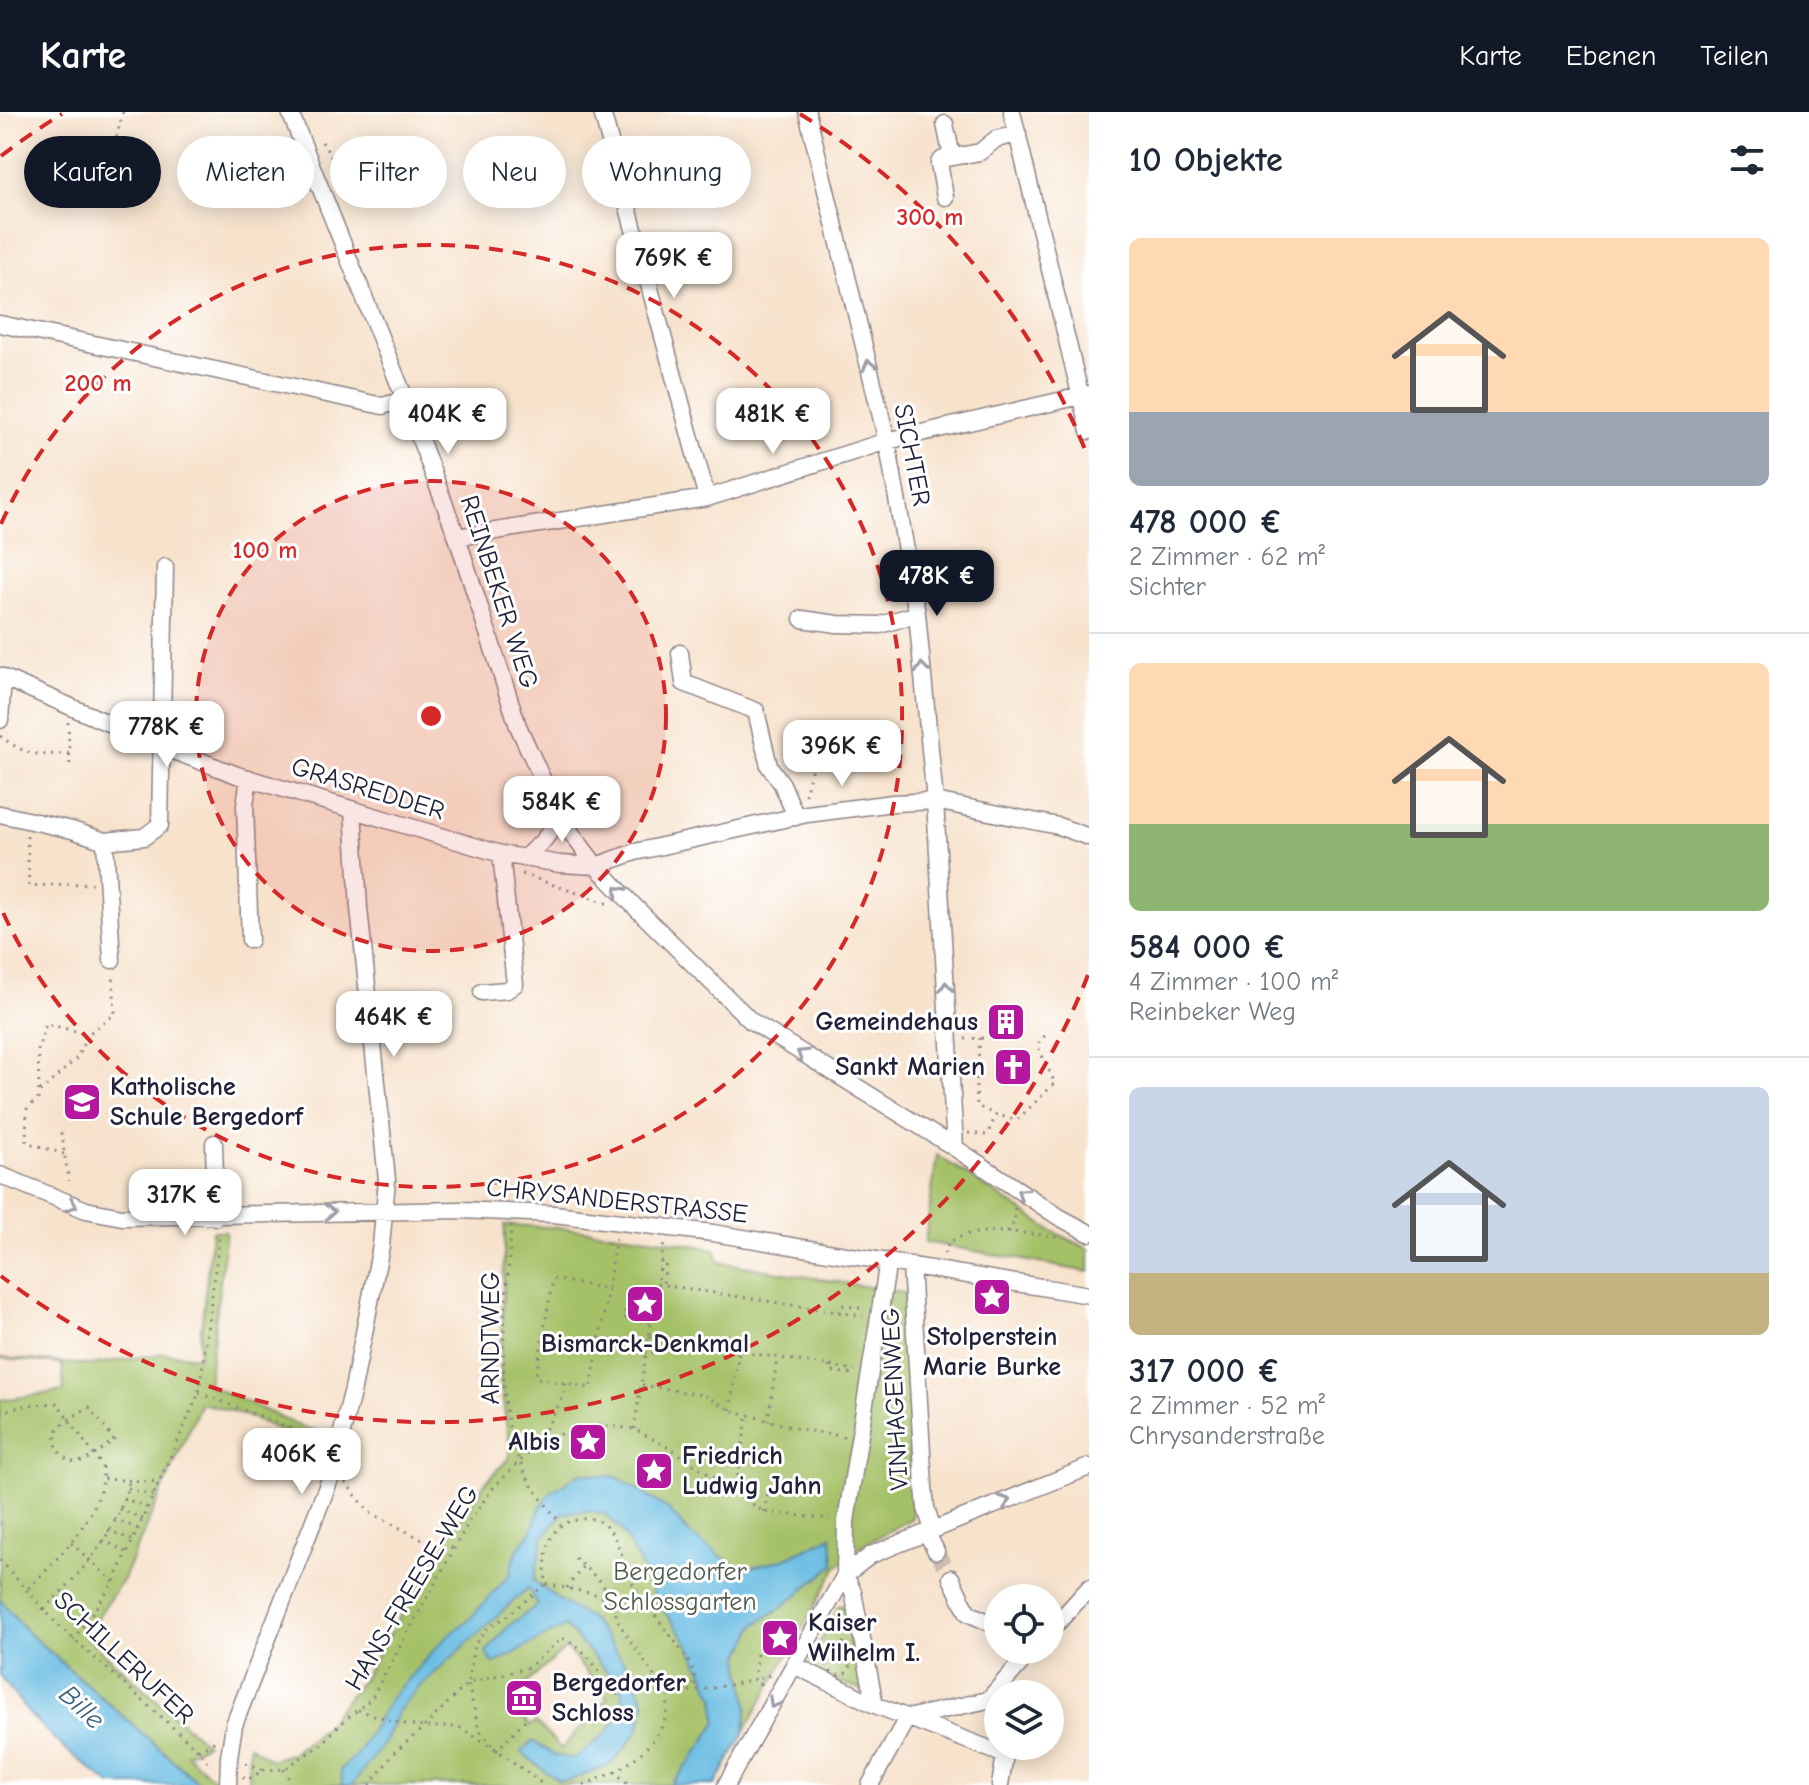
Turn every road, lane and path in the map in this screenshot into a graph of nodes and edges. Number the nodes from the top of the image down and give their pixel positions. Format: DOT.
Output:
graph roads {
  1 [pos="123,112"];
  2 [pos="290,112"];
  3 [pos="602,112"];
  4 [pos="807,112"];
  5 [pos="1012,112"];
  6 [pos="945,124"];
  7 [pos="1018,134"];
  8 [pos="117,136"];
  9 [pos="322,142"];
  10 [pos="330,154"];
  11 [pos="952,157"];
  12 [pos="945,197"];
  13 [pos="0,324"];
  14 [pos="1084,394"];
  15 [pos="405,399"];
  16 [pos="1089,431"];
  17 [pos="887,441"];
  18 [pos="707,498"];
  19 [pos="457,537"];
  20 [pos="165,567"];
  21 [pos="917,614"];
  22 [pos="802,619"];
  23 [pos="680,653"];
  24 [pos="1,677"];
  25 [pos="67,705"];
  26 [pos="0,720"];
  27 [pos="0,736"];
  28 [pos="161,746"];
  29 [pos="69,753"];
  30 [pos="814,759"];
  31 [pos="70,766"];
  32 [pos="249,778"];
  33 [pos="935,801"];
  34 [pos="353,810"];
  35 [pos="0,814"];
  36 [pos="802,816"];
  37 [pos="560,818"];
  38 [pos="26,821"];
  39 [pos="1089,837"];
  40 [pos="105,841"];
  41 [pos="501,854"];
  42 [pos="524,858"];
  43 [pos="596,866"];
  44 [pos="107,883"];
  45 [pos="613,905"];
  46 [pos="250,940"];
  47 [pos="112,960"];
  48 [pos="482,992"];
  49 [pos="1048,1032"];
  50 [pos="88,1034"];
  51 [pos="1001,1037"];
  52 [pos="980,1038"];
  53 [pos="950,1043"];
  54 [pos="39,1093"];
  55 [pos="966,1106"];
  56 [pos="977,1106"];
  57 [pos="996,1115"];
  58 [pos="61,1133"];
  59 [pos="955,1140"];
  60 [pos="214,1143"];
  61 [pos="64,1154"];
  62 [pos="0,1175"];
  63 [pos="69,1181"];
  64 [pos="1015,1206"];
  65 [pos="385,1211"];
  66 [pos="511,1212"];
  67 [pos="219,1216"];
  68 [pos="618,1221"];
  69 [pos="1009,1233"];
  70 [pos="1089,1233"];
  71 [pos="1062,1237"];
  72 [pos="888,1261"];
  73 [pos="911,1265"];
  74 [pos="941,1270"];
  75 [pos="660,1285"];
  76 [pos="608,1289"];
  77 [pos="1089,1295"];
  78 [pos="655,1296"];
  79 [pos="839,1312"];
  80 [pos="651,1323"];
  81 [pos="649,1337"];
  82 [pos="656,1338"];
  83 [pos="598,1344"];
  84 [pos="739,1351"];
  85 [pos="646,1353"];
  86 [pos="777,1358"];
  87 [pos="829,1366"];
  88 [pos="846,1368"];
  89 [pos="852,1369"];
  90 [pos="566,1382"];
  91 [pos="642,1385"];
  92 [pos="199,1393"];
  93 [pos="730,1410"];
  94 [pos="0,1412"];
  95 [pos="181,1413"];
  96 [pos="748,1415"];
  97 [pos="189,1416"];
  98 [pos="69,1420"];
  99 [pos="768,1421"];
  100 [pos="634,1429"];
  101 [pos="860,1439"];
  102 [pos="538,1443"];
  103 [pos="93,1455"];
  104 [pos="335,1460"];
  105 [pos="521,1462"];
  106 [pos="1089,1467"];
  107 [pos="104,1479"];
  108 [pos="129,1481"];
  109 [pos="159,1482"];
  110 [pos="128,1488"];
  111 [pos="784,1489"];
  112 [pos="735,1492"];
  113 [pos="153,1496"];
  114 [pos="123,1498"];
  115 [pos="148,1508"];
  116 [pos="119,1509"];
  117 [pos="764,1512"];
  118 [pos="114,1519"];
  119 [pos="143,1519"];
  120 [pos="846,1521"];
  121 [pos="561,1524"];
  122 [pos="139,1529"];
  123 [pos="108,1530"];
  124 [pos="930,1531"];
  125 [pos="103,1540"];
  126 [pos="134,1541"];
  127 [pos="71,1543"];
  128 [pos="454,1548"];
  129 [pos="936,1551"];
  130 [pos="128,1553"];
  131 [pos="575,1558"];
  132 [pos="0,1560"];
  133 [pos="89,1560"];
  134 [pos="584,1565"];
  135 [pos="845,1575"];
  136 [pos="951,1578"];
  137 [pos="114,1582"];
  138 [pos="545,1585"];
  139 [pos="566,1588"];
  140 [pos="1089,1588"];
  141 [pos="25,1591"];
  142 [pos="611,1601"];
  143 [pos="43,1610"];
  144 [pos="1064,1616"];
  145 [pos="984,1620"];
  146 [pos="73,1640"];
  147 [pos="757,1654"];
  148 [pos="849,1657"];
  149 [pos="796,1666"];
  150 [pos="754,1680"];
  151 [pos="745,1682"];
  152 [pos="468,1683"];
  153 [pos="660,1685"];
  154 [pos="693,1690"];
  155 [pos="670,1693"];
  156 [pos="984,1701"];
  157 [pos="875,1705"];
  158 [pos="358,1710"];
  159 [pos="907,1718"];
  160 [pos="525,1720"];
  161 [pos="424,1727"];
  162 [pos="984,1743"];
  163 [pos="497,1750"];
  164 [pos="1004,1760"];
  165 [pos="284,1769"];
  166 [pos="264,1770"];
  167 [pos="615,1772"];
  168 [pos="232,1778"];
  169 [pos="292,1785"];
  170 [pos="370,1785"];
  171 [pos="544,1785"];
  172 [pos="584,1785"];
  173 [pos="629,1785"];
  174 [pos="726,1785"];
  175 [pos="870,1785"];
  176 [pos="1000,1785"];
  1 -- 8 [label="path"];
  2 -- 15 [label="street, REINBEKER WEG"];
  3 -- 18 [label="street"];
  17 -- 4 [label="street, SICHTER, one-way"];
  5 -- 7 [label="street"];
  6 -- 11 [label="street"];
  7 -- 11 [label="street"];
  7 -- 14 [label="street"];
  9 -- 10 [label="path"];
  11 -- 12 [label="street"];
  13 -- 15 [label="street"];
  14 -- 16 [label="street"];
  14 -- 17 [label="street"];
  15 -- 19 [label="street, REINBEKER WEG"];
  17 -- 18 [label="street"];
  17 -- 21 [label="street, SICHTER"];
  18 -- 19 [label="street"];
  19 -- 37 [label="street, REINBEKER WEG"];
  20 -- 28 [label="street"];
  21 -- 22 [label="street"];
  33 -- 21 [label="street, SICHTER, one-way"];
  23 -- 36 [label="street"];
  24 -- 25 [label="street, GRASREDDER"];
  24 -- 26 [label="street"];
  25 -- 28 [label="street, GRASREDDER"];
  25 -- 29 [label="path"];
  27 -- 29 [label="path"];
  28 -- 32 [label="street, GRASREDDER"];
  28 -- 40 [label="street"];
  29 -- 31 [label="path"];
  30 -- 36 [label="path"];
  32 -- 34 [label="street, GRASREDDER"];
  32 -- 46 [label="street"];
  33 -- 36 [label="street"];
  33 -- 39 [label="street"];
  53 -- 33 [label="street, SICHTER, one-way"];
  34 -- 41 [label="street, GRASREDDER"];
  34 -- 65 [label="street"];
  35 -- 38 [label="street"];
  36 -- 43 [label="street"];
  37 -- 42 [label="street"];
  37 -- 43 [label="street, REINBEKER WEG"];
  38 -- 40 [label="street"];
  38 -- 44 [label="path"];
  40 -- 44 [label="street"];
  41 -- 42 [label="street, GRASREDDER"];
  41 -- 48 [label="street"];
  42 -- 43 [label="street, GRASREDDER"];
  42 -- 45 [label="path"];
  59 -- 43 [label="street, REINBEKER WEG, one-way"];
  44 -- 47 [label="street"];
  47 -- 50 [label="path"];
  49 -- 57 [label="path"];
  50 -- 54 [label="path"];
  50 -- 54 [label="path"];
  51 -- 52 [label="path"];
  52 -- 53 [label="path"];
  52 -- 56 [label="path"];
  53 -- 59 [label="street, SICHTER"];
  54 -- 61 [label="path"];
  55 -- 56 [label="path"];
  56 -- 57 [label="path"];
  57 -- 59 [label="path"];
  58 -- 61 [label="path"];
  70 -- 59 [label="street, REINBEKER WEG, one-way"];
  60 -- 67 [label="street"];
  61 -- 63 [label="path"];
  62 -- 67 [label="street, CHRYSANDERSTRASSE, one-way"];
  64 -- 69 [label="path"];
  65 -- 66 [label="street, CHRYSANDERSTRASSE"];
  67 -- 65 [label="street, CHRYSANDERSTRASSE, one-way"];
  65 -- 104 [label="street"];
  66 -- 68 [label="street, CHRYSANDERSTRASSE"];
  66 -- 105 [label="path, ARNDTWEG"];
  67 -- 92 [label="path"];
  68 -- 72 [label="street, CHRYSANDERSTRASSE"];
  68 -- 76 [label="path"];
  69 -- 71 [label="path"];
  69 -- 74 [label="path"];
  72 -- 73 [label="street, CHRYSANDERSTRASSE"];
  72 -- 101 [label="street"];
  73 -- 74 [label="street, CHRYSANDERSTRASSE"];
  73 -- 124 [label="street, VINHAGENWEG"];
  74 -- 77 [label="street, CHRYSANDERSTRASSE"];
  75 -- 75 [label="path"];
  75 -- 78 [label="path"];
  75 -- 79 [label="path"];
  76 -- 83 [label="path"];
  76 -- 90 [label="path"];
  78 -- 80 [label="path"];
  78 -- 80 [label="path"];
  79 -- 79 [label="path"];
  80 -- 81 [label="path"];
  81 -- 82 [label="path"];
  81 -- 85 [label="path"];
  82 -- 84 [label="path"];
  82 -- 85 [label="path"];
  83 -- 85 [label="path"];
  83 -- 90 [label="path"];
  84 -- 86 [label="path"];
  84 -- 93 [label="path"];
  85 -- 91 [label="path"];
  86 -- 87 [label="path"];
  86 -- 99 [label="path"];
  87 -- 88 [label="path"];
  87 -- 89 [label="path"];
  90 -- 102 [label="path"];
  91 -- 93 [label="path"];
  91 -- 100 [label="path"];
  92 -- 97 [label="path"];
  92 -- 104 [label="path"];
  93 -- 96 [label="path"];
  94 -- 98 [label="path"];
  95 -- 97 [label="path"];
  96 -- 99 [label="path"];
  96 -- 112 [label="path"];
  97 -- 109 [label="path"];
  98 -- 103 [label="path"];
  98 -- 103 [label="path"];
  98 -- 103 [label="path"];
  99 -- 101 [label="path"];
  100 -- 102 [label="path, HANS-FREESE-WEG"];
  100 -- 112 [label="path, HANS-FREESE-WEG"];
  101 -- 120 [label="street"];
  102 -- 105 [label="path, HANS-FREESE-WEG"];
  103 -- 107 [label="path"];
  104 -- 128 [label="path"];
  104 -- 168 [label="street"];
  105 -- 121 [label="path, ARNDTWEG"];
  105 -- 128 [label="path, HANS-FREESE-WEG"];
  124 -- 106 [label="street, one-way"];
  107 -- 108 [label="path"];
  107 -- 127 [label="path"];
  108 -- 109 [label="path"];
  108 -- 110 [label="path"];
  109 -- 113 [label="path"];
  110 -- 113 [label="path"];
  110 -- 114 [label="path"];
  111 -- 117 [label="path"];
  112 -- 117 [label="path, HANS-FREESE-WEG"];
  113 -- 115 [label="path"];
  114 -- 115 [label="path"];
  114 -- 116 [label="path"];
  115 -- 119 [label="path"];
  116 -- 118 [label="path"];
  116 -- 119 [label="path"];
  117 -- 120 [label="path, HANS-FREESE-WEG"];
  118 -- 122 [label="path"];
  118 -- 123 [label="path"];
  119 -- 122 [label="path"];
  120 -- 135 [label="street"];
  121 -- 138 [label="path"];
  121 -- 154 [label="path"];
  122 -- 126 [label="path"];
  123 -- 125 [label="path"];
  123 -- 126 [label="path"];
  124 -- 129 [label="street, VINHAGENWEG"];
  124 -- 135 [label="street"];
  125 -- 130 [label="path"];
  125 -- 133 [label="path"];
  126 -- 130 [label="path"];
  127 -- 133 [label="path"];
  127 -- 141 [label="path"];
  128 -- 158 [label="path, HANS-FREESE-WEG"];
  130 -- 137 [label="path"];
  131 -- 134 [label="path"];
  132 -- 141 [label="path, SCHILLERUFER"];
  133 -- 137 [label="path"];
  133 -- 143 [label="path"];
  134 -- 139 [label="path"];
  134 -- 142 [label="path"];
  135 -- 149 [label="street"];
  135 -- 157 [label="street"];
  136 -- 145 [label="street"];
  137 -- 146 [label="path"];
  138 -- 139 [label="path"];
  138 -- 152 [label="path"];
  139 -- 142 [label="path"];
  140 -- 144 [label="street"];
  141 -- 143 [label="path, SCHILLERUFER"];
  142 -- 153 [label="path"];
  143 -- 146 [label="path, SCHILLERUFER"];
  146 -- 168 [label="path, SCHILLERUFER"];
  147 -- 150 [label="path"];
  148 -- 148 [label="path"];
  149 -- 157 [label="street"];
  149 -- 174 [label="street, one-way"];
  151 -- 154 [label="path"];
  152 -- 153 [label="path"];
  152 -- 161 [label="path"];
  152 -- 163 [label="path"];
  153 -- 155 [label="path"];
  154 -- 155 [label="path"];
  155 -- 167 [label="path"];
  156 -- 159 [label="street"];
  157 -- 159 [label="street"];
  158 -- 161 [label="path"];
  158 -- 165 [label="path, HANS-FREESE-WEG"];
  159 -- 162 [label="street"];
  159 -- 175 [label="street"];
  160 -- 163 [label="path"];
  161 -- 163 [label="path"];
  161 -- 170 [label="path"];
  163 -- 171 [label="path"];
  164 -- 176 [label="street"];
  165 -- 166 [label="path"];
  165 -- 169 [label="path"];
  166 -- 168 [label="path"];
  166 -- 168 [label="path"];
  167 -- 172 [label="path"];
  167 -- 173 [label="path"];
}
